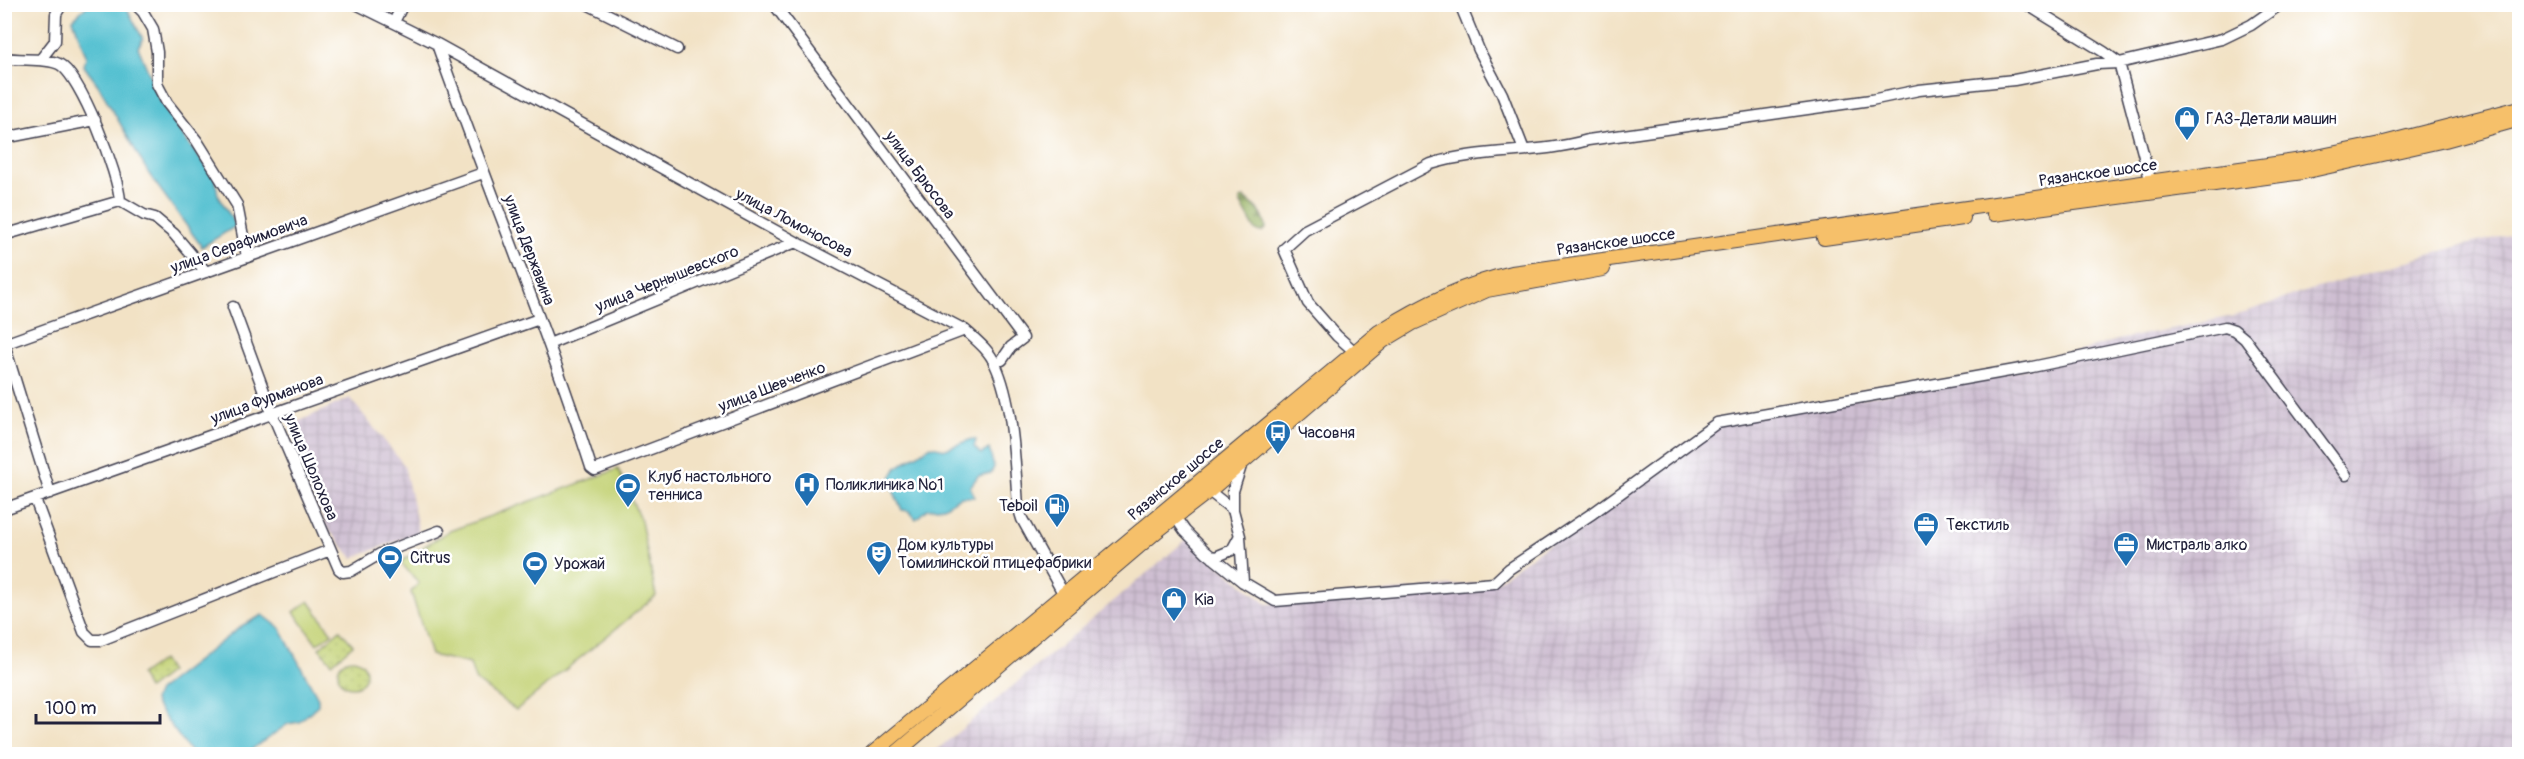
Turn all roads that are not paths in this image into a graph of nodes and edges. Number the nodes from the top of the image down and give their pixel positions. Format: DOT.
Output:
graph roads {
  1 [pos="62,4"];
  2 [pos="135,4"];
  3 [pos="356,4"];
  4 [pos="403,4"];
  5 [pos="586,4"];
  6 [pos="774,4"];
  7 [pos="1460,4"];
  8 [pos="2026,4"];
  9 [pos="2281,4"];
  10 [pos="394,22"];
  11 [pos="437,44"];
  12 [pos="677,49"];
  13 [pos="4,58"];
  14 [pos="41,60"];
  15 [pos="2119,63"];
  16 [pos="2520,108"];
  17 [pos="2520,119"];
  18 [pos="94,120"];
  19 [pos="4,138"];
  20 [pos="1524,150"];
  21 [pos="483,173"];
  22 [pos="2151,183"];
  23 [pos="120,201"];
  24 [pos="4,235"];
  25 [pos="796,242"];
  26 [pos="247,257"];
  27 [pos="206,272"];
  28 [pos="233,307"];
  29 [pos="539,319"];
  30 [pos="965,330"];
  31 [pos="4,344"];
  32 [pos="549,344"];
  33 [pos="1355,352"];
  34 [pos="998,361"];
  35 [pos="272,413"];
  36 [pos="1242,463"];
  37 [pos="591,467"];
  38 [pos="2346,475"];
  39 [pos="1190,489"];
  40 [pos="1209,491"];
  41 [pos="50,494"];
  42 [pos="35,499"];
  43 [pos="4,509"];
  44 [pos="1233,510"];
  45 [pos="1172,513"];
  46 [pos="439,531"];
  47 [pos="1240,536"];
  48 [pos="330,550"];
  49 [pos="1213,558"];
  50 [pos="1243,582"];
  51 [pos="1063,593"];
  52 [pos="872,754"];
  53 [pos="895,754"];
  1 -- 14 [label="street"];
  2 -- 26 [label="street"];
  3 -- 10 [label="street, улица Ломоносова"];
  4 -- 10 [label="street"];
  5 -- 12 [label="street"];
  6 -- 34 [label="street, улица Брюсова"];
  7 -- 20 [label="street"];
  8 -- 15 [label="street"];
  9 -- 15 [label="street"];
  10 -- 11 [label="street, улица Ломоносова"];
  11 -- 21 [label="street, улица Державина"];
  11 -- 25 [label="street, улица Ломоносова"];
  13 -- 14 [label="street"];
  14 -- 18 [label="street"];
  15 -- 20 [label="street"];
  15 -- 22 [label="street"];
  16 -- 22 [label="main road, Рязанское шоссе"];
  17 -- 36 [label="main road, Рязанское шоссе"];
  18 -- 19 [label="street"];
  18 -- 23 [label="street"];
  20 -- 33 [label="street"];
  21 -- 26 [label="street, улица Серафимовича"];
  21 -- 29 [label="street, улица Державина"];
  22 -- 33 [label="main road, Рязанское шоссе"];
  23 -- 24 [label="street"];
  23 -- 27 [label="street"];
  25 -- 30 [label="street, улица Ломоносова"];
  25 -- 32 [label="street, улица Чернышевского"];
  26 -- 27 [label="street, улица Серафимовича"];
  27 -- 31 [label="street, улица Серафимовича"];
  28 -- 35 [label="street, улица Шолохова"];
  29 -- 32 [label="street, улица Державина"];
  29 -- 35 [label="street, улица Фурманова"];
  30 -- 34 [label="street, улица Ломоносова"];
  30 -- 37 [label="street, улица Шевченко"];
  31 -- 41 [label="street, улица Серафимовича"];
  32 -- 37 [label="street, улица Державина"];
  33 -- 39 [label="main road, Рязанское шоссе"];
  34 -- 51 [label="street, улица Ломоносова"];
  35 -- 41 [label="street, улица Фурманова"];
  35 -- 48 [label="street, улица Шолохова"];
  36 -- 40 [label="main road, Рязанское шоссе"];
  36 -- 44 [label="street"];
  38 -- 50 [label="street"];
  39 -- 40 [label="street"];
  39 -- 45 [label="main road, Рязанское шоссе"];
  40 -- 44 [label="street"];
  40 -- 45 [label="main road, Рязанское шоссе"];
  41 -- 42 [label="street, улица Фурманова"];
  42 -- 43 [label="street, улица Фурманова"];
  42 -- 48 [label="street"];
  44 -- 47 [label="street"];
  45 -- 49 [label="street"];
  45 -- 51 [label="main road, Рязанское шоссе"];
  45 -- 53 [label="main road, Рязанское шоссе"];
  46 -- 48 [label="street, улица Шолохова"];
  47 -- 49 [label="street"];
  47 -- 50 [label="street"];
  49 -- 50 [label="street"];
  51 -- 52 [label="main road, Рязанское шоссе"];
}
